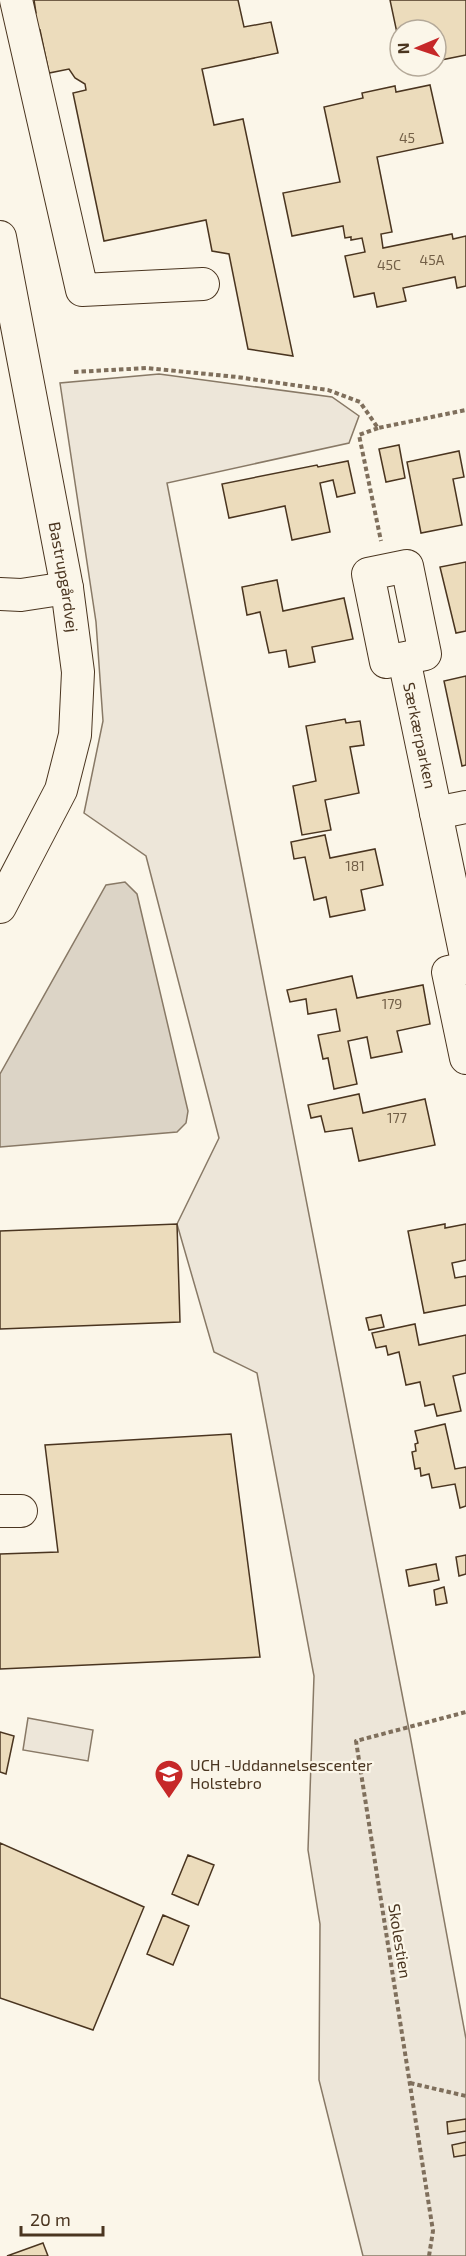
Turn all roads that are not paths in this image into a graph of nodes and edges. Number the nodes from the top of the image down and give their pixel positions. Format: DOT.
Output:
graph roads {
  1 [pos="16,0"];
  2 [pos="12,38"];
  3 [pos="0,237"];
  4 [pos="203,284"];
  5 [pos="387,570"];
  6 [pos="67,588"];
  7 [pos="0,594"];
  8 [pos="451,810"];
  9 [pos="0,907"];
  10 [pos="466,957"];
  11 [pos="466,968"];
  12 [pos="466,1058"];
  1 -- 2 [label="street"];
  2 -- 4 [label="street"];
  3 -- 6 [label="street, Bastrupgårdvej"];
  5 -- 8 [label="street, Særkærparken"];
  6 -- 7 [label="street"];
  6 -- 9 [label="street, Bastrupgårdvej"];
  8 -- 10 [label="street, Særkærparken"];
  11 -- 12 [label="street"];
}
